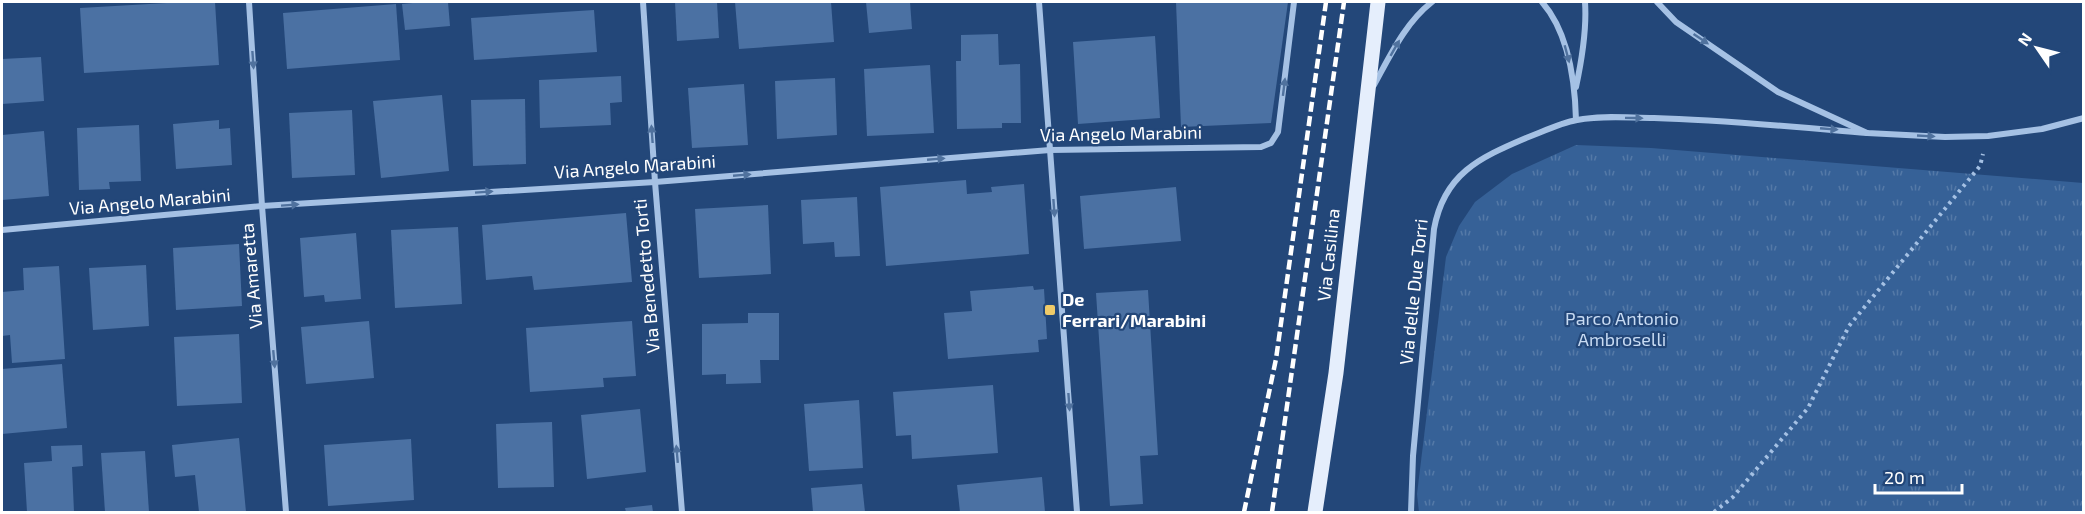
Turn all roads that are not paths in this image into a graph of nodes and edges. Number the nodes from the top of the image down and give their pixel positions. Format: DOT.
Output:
graph roads {
  1 [pos="249,2"];
  2 [pos="643,2"];
  3 [pos="1039,2"];
  4 [pos="1294,2"];
  5 [pos="1378,2"];
  6 [pos="1432,2"];
  7 [pos="1542,2"];
  8 [pos="1585,2"];
  9 [pos="1657,2"];
  10 [pos="1575,92"];
  11 [pos="1366,98"];
  12 [pos="2083,118"];
  13 [pos="1576,120"];
  14 [pos="1867,133"];
  15 [pos="1050,150"];
  16 [pos="655,182"];
  17 [pos="262,206"];
  18 [pos="2,230"];
  19 [pos="286,513"];
  20 [pos="682,513"];
  21 [pos="1077,513"];
  22 [pos="1315,513"];
  23 [pos="1411,513"];
  1 -- 17 [label="street, Via Amaretta, one-way"];
  16 -- 2 [label="street, Via Benedetto Torti, one-way"];
  3 -- 15 [label="street"];
  15 -- 4 [label="street, Via Angelo Marabini, one-way"];
  5 -- 11 [label="main road, Via Casilina"];
  11 -- 6 [label="street, one-way"];
  7 -- 10 [label="street, one-way"];
  8 -- 10 [label="street"];
  9 -- 14 [label="street, one-way"];
  10 -- 13 [label="street"];
  11 -- 22 [label="main road, Via Casilina"];
  14 -- 12 [label="street, Via delle Due Torri, one-way"];
  13 -- 14 [label="street, Via delle Due Torri, one-way"];
  13 -- 23 [label="street, Via delle Due Torri"];
  16 -- 15 [label="street, Via Angelo Marabini, one-way"];
  15 -- 21 [label="street, one-way"];
  17 -- 16 [label="street, Via Angelo Marabini, one-way"];
  20 -- 16 [label="street, Via Benedetto Torti, one-way"];
  17 -- 18 [label="street, Via Angelo Marabini"];
  17 -- 19 [label="street, Via Amaretta, one-way"];
}
